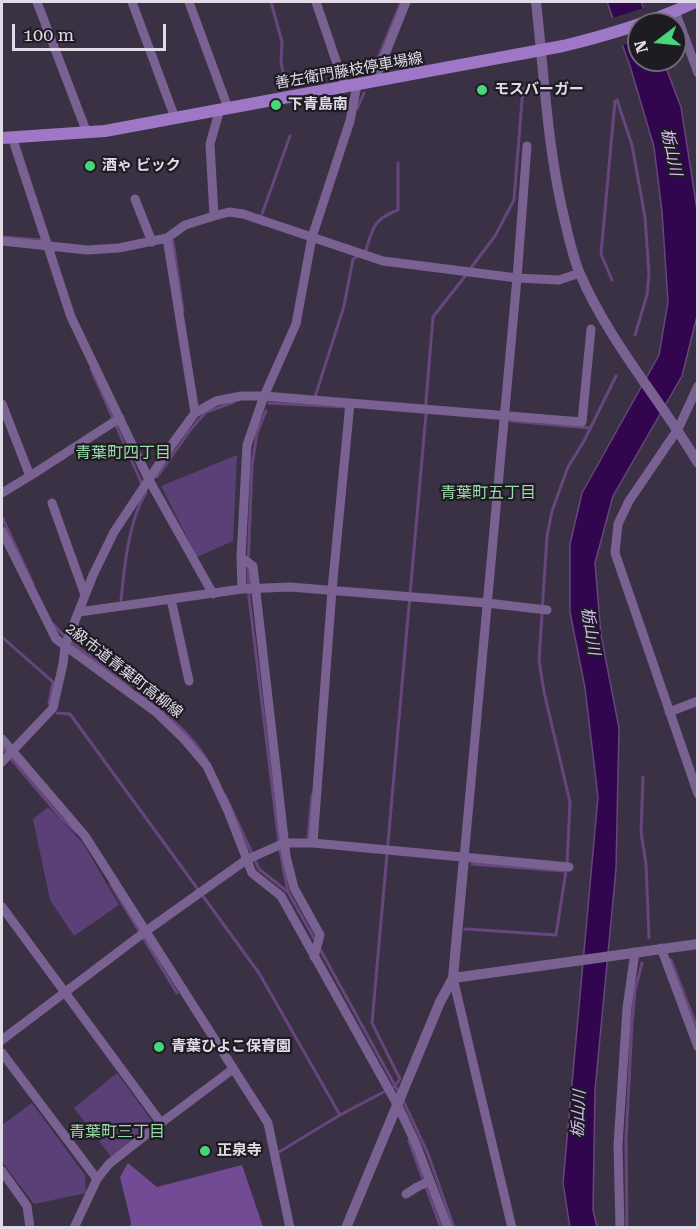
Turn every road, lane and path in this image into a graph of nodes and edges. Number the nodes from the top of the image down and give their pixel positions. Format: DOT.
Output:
graph roads {
  1 [pos="37,2"];
  2 [pos="132,2"];
  3 [pos="189,2"];
  4 [pos="316,2"];
  5 [pos="406,2"];
  6 [pos="536,2"];
  7 [pos="695,2"];
  8 [pos="675,11"];
  9 [pos="541,50"];
  10 [pos="698,73"];
  11 [pos="374,82"];
  12 [pos="351,86"];
  13 [pos="224,109"];
  14 [pos="175,118"];
  15 [pos="87,133"];
  16 [pos="7,137"];
  17 [pos="527,146"];
  18 [pos="135,199"];
  19 [pos="214,216"];
  20 [pos="312,237"];
  21 [pos="167,238"];
  22 [pos="2,241"];
  23 [pos="152,242"];
  24 [pos="48,244"];
  25 [pos="580,273"];
  26 [pos="517,278"];
  27 [pos="591,329"];
  28 [pos="698,386"];
  29 [pos="264,396"];
  30 [pos="350,403"];
  31 [pos="2,404"];
  32 [pos="195,413"];
  33 [pos="504,416"];
  34 [pos="120,418"];
  35 [pos="678,429"];
  36 [pos="698,463"];
  37 [pos="30,476"];
  38 [pos="149,480"];
  39 [pos="2,493"];
  40 [pos="52,503"];
  41 [pos="2,531"];
  42 [pos="241,557"];
  43 [pos="242,589"];
  44 [pos="254,589"];
  45 [pos="332,590"];
  46 [pos="213,594"];
  47 [pos="85,595"];
  48 [pos="171,599"];
  49 [pos="487,603"];
  50 [pos="547,610"];
  51 [pos="79,612"];
  52 [pos="65,646"];
  53 [pos="189,681"];
  54 [pos="698,702"];
  55 [pos="669,712"];
  56 [pos="2,739"];
  57 [pos="13,752"];
  58 [pos="2,761"];
  59 [pos="698,794"];
  60 [pos="313,843"];
  61 [pos="280,845"];
  62 [pos="464,858"];
  63 [pos="246,860"];
  64 [pos="569,867"];
  65 [pos="2,907"];
  66 [pos="146,931"];
  67 [pos="698,944"];
  68 [pos="661,948"];
  69 [pos="631,953"];
  70 [pos="314,957"];
  71 [pos="453,978"];
  72 [pos="64,992"];
  73 [pos="2,1040"];
  74 [pos="698,1047"];
  75 [pos="2,1053"];
  76 [pos="233,1069"];
  77 [pos="398,1106"];
  78 [pos="160,1123"];
  79 [pos="2,1171"];
  80 [pos="97,1179"];
  81 [pos="430,1181"];
  82 [pos="406,1194"];
  83 [pos="30,1227"];
  84 [pos="74,1227"];
  85 [pos="290,1227"];
  86 [pos="346,1227"];
  87 [pos="448,1227"];
  88 [pos="512,1227"];
  89 [pos="621,1227"];
  1 -- 15 [label="street"];
  2 -- 14 [label="street"];
  3 -- 13 [label="street"];
  4 -- 12 [label="street"];
  5 -- 11 [label="street"];
  6 -- 9 [label="street"];
  7 -- 8 [label="main road, 善左衛門藤枝停車場線"];
  8 -- 9 [label="main road, 善左衛門藤枝停車場線"];
  8 -- 10 [label="street"];
  9 -- 11 [label="main road, 善左衛門藤枝停車場線"];
  9 -- 25 [label="street"];
  11 -- 12 [label="main road, 善左衛門藤枝停車場線"];
  12 -- 13 [label="main road, 善左衛門藤枝停車場線"];
  12 -- 20 [label="street"];
  13 -- 14 [label="main road, 善左衛門藤枝停車場線"];
  13 -- 19 [label="street"];
  14 -- 15 [label="main road, 善左衛門藤枝停車場線"];
  15 -- 16 [label="main road, 善左衛門藤枝停車場線"];
  16 -- 24 [label="street"];
  17 -- 26 [label="street"];
  18 -- 23 [label="street"];
  19 -- 20 [label="street"];
  19 -- 21 [label="street"];
  20 -- 26 [label="street"];
  20 -- 29 [label="street"];
  21 -- 23 [label="street"];
  21 -- 32 [label="street"];
  22 -- 24 [label="street"];
  23 -- 24 [label="street"];
  24 -- 34 [label="street"];
  25 -- 26 [label="street"];
  25 -- 35 [label="street"];
  26 -- 33 [label="street"];
  27 -- 33 [label="street"];
  28 -- 35 [label="street"];
  29 -- 30 [label="street"];
  29 -- 32 [label="street"];
  29 -- 42 [label="street"];
  30 -- 33 [label="street"];
  30 -- 45 [label="street"];
  31 -- 37 [label="street"];
  32 -- 38 [label="street"];
  33 -- 49 [label="street"];
  34 -- 37 [label="street"];
  34 -- 38 [label="street"];
  35 -- 36 [label="street"];
  35 -- 55 [label="street"];
  37 -- 39 [label="street"];
  38 -- 46 [label="street"];
  38 -- 47 [label="street"];
  40 -- 47 [label="street"];
  41 -- 52 [label="street, 2級市道青葉町高柳線"];
  42 -- 43 [label="street"];
  42 -- 44 [label="street"];
  43 -- 44 [label="street"];
  43 -- 46 [label="street"];
  44 -- 45 [label="street"];
  44 -- 61 [label="street"];
  45 -- 49 [label="street"];
  45 -- 60 [label="street"];
  46 -- 48 [label="street"];
  47 -- 51 [label="street"];
  48 -- 51 [label="street"];
  48 -- 53 [label="street"];
  49 -- 50 [label="street"];
  49 -- 62 [label="street"];
  51 -- 52 [label="street"];
  52 -- 57 [label="street"];
  52 -- 63 [label="street, 2級市道青葉町高柳線"];
  54 -- 55 [label="street"];
  55 -- 59 [label="street"];
  56 -- 57 [label="street"];
  57 -- 58 [label="street"];
  57 -- 66 [label="street"];
  60 -- 61 [label="street"];
  60 -- 62 [label="street"];
  61 -- 63 [label="street"];
  61 -- 70 [label="street"];
  62 -- 64 [label="street"];
  62 -- 71 [label="street"];
  63 -- 66 [label="street"];
  63 -- 70 [label="street, 2級市道青葉町高柳線"];
  65 -- 72 [label="street"];
  66 -- 72 [label="street"];
  66 -- 76 [label="street"];
  67 -- 68 [label="street"];
  68 -- 69 [label="street"];
  68 -- 74 [label="street"];
  69 -- 71 [label="street"];
  69 -- 89 [label="street"];
  70 -- 77 [label="street, 2級市道青葉町高柳線"];
  71 -- 77 [label="street"];
  71 -- 88 [label="street"];
  72 -- 73 [label="street"];
  72 -- 78 [label="street"];
  75 -- 80 [label="street"];
  76 -- 78 [label="street"];
  76 -- 85 [label="street"];
  77 -- 81 [label="street, 2級市道青葉町高柳線"];
  77 -- 86 [label="street"];
  78 -- 80 [label="street"];
  79 -- 83 [label="street"];
  80 -- 84 [label="street"];
  81 -- 82 [label="street"];
  81 -- 87 [label="street, 2級市道青葉町高柳線"];
}
